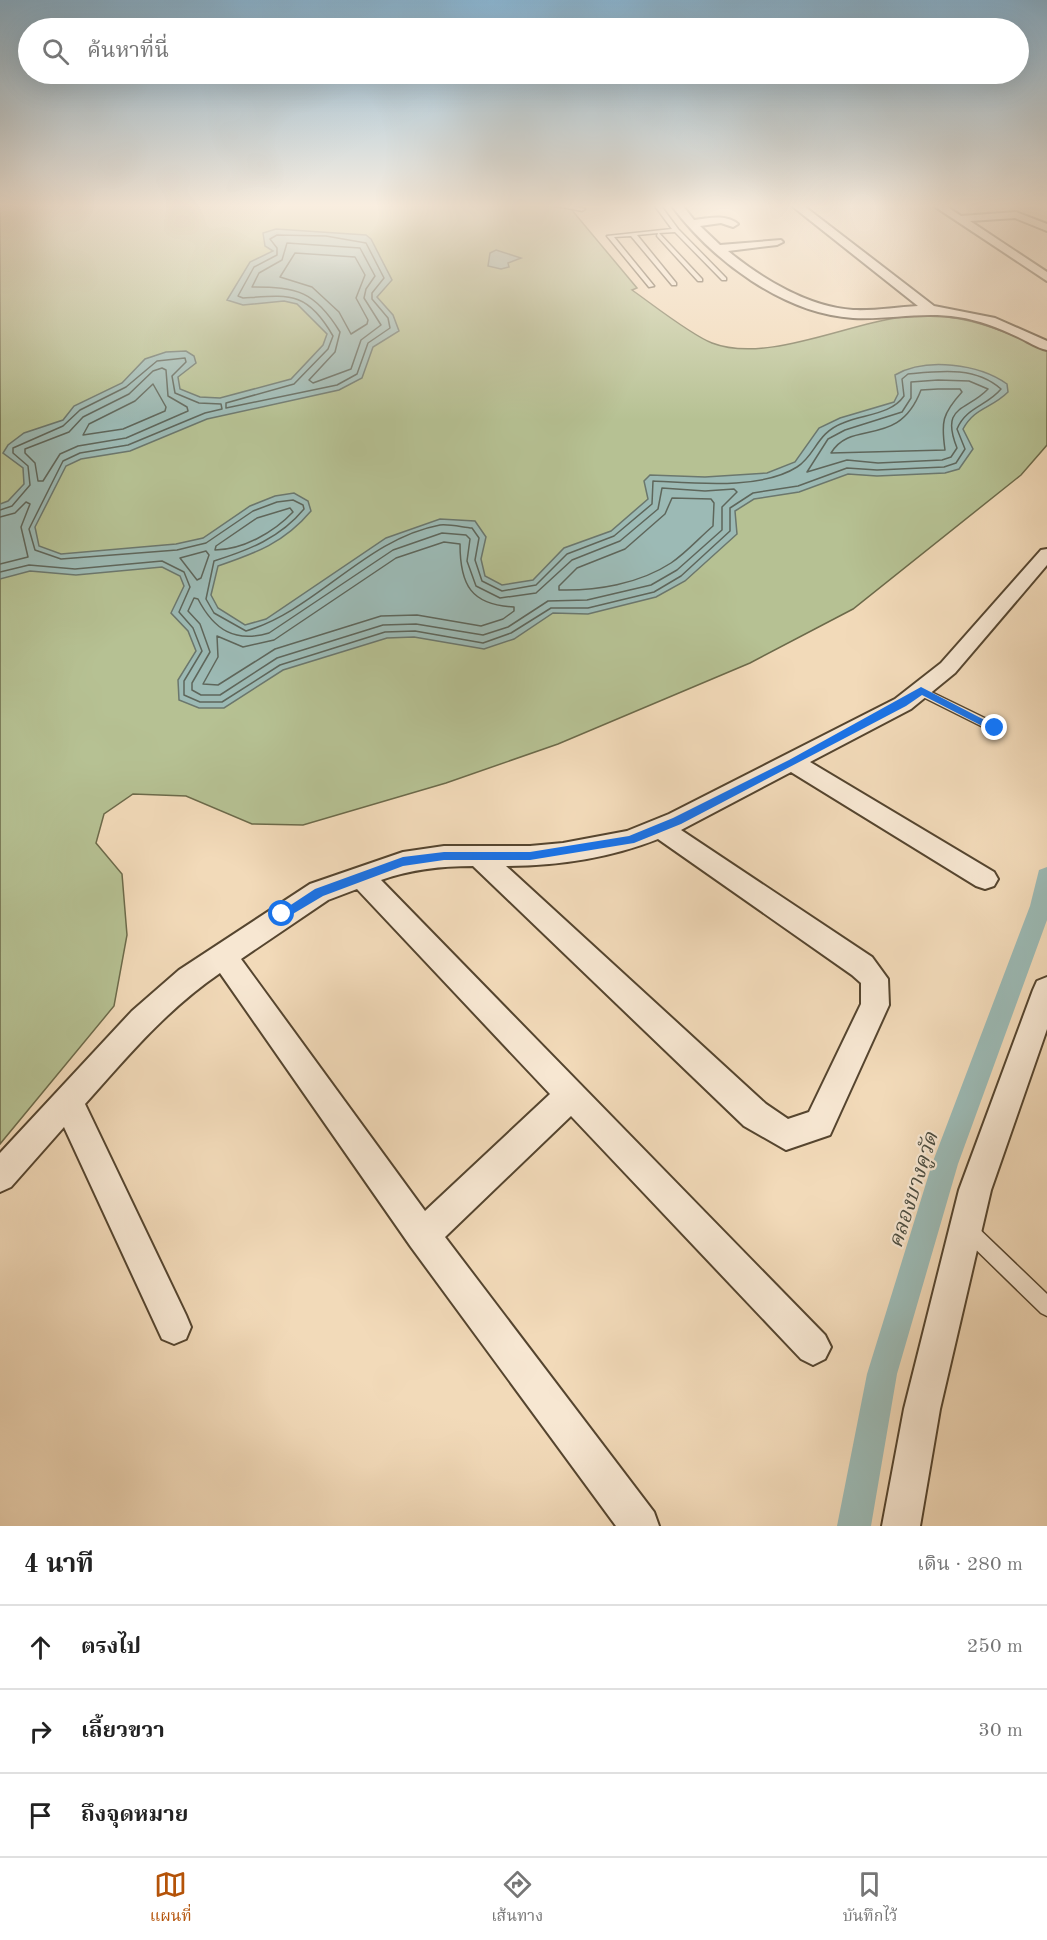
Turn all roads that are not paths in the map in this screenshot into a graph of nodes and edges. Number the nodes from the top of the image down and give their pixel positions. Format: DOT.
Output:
graph roads {
  1 [pos="644,277"];
  2 [pos="669,277"];
  3 [pos="697,277"];
  4 [pos="757,277"];
  5 [pos="889,277"];
  6 [pos="700,280"];
  7 [pos="674,284"];
  8 [pos="651,286"];
  9 [pos="931,310"];
  10 [pos="1047,346"];
  11 [pos="1047,554"];
  12 [pos="921,691"];
  13 [pos="995,728"];
  14 [pos="792,762"];
  15 [pos="660,828"];
  16 [pos="480,857"];
  17 [pos="360,876"];
  18 [pos="985,879"];
  19 [pos="224,956"];
  20 [pos="1047,990"];
  21 [pos="571,1095"];
  22 [pos="68,1102"];
  23 [pos="0,1176"];
  24 [pos="966,1228"];
  25 [pos="423,1235"];
  26 [pos="1047,1306"];
  27 [pos="174,1327"];
  28 [pos="813,1347"];
  29 [pos="640,1526"];
  30 [pos="902,1526"];
  1 -- 8 [label="lane"];
  2 -- 7 [label="lane"];
  3 -- 6 [label="lane"];
  4 -- 9 [label="street"];
  5 -- 9 [label="street"];
  9 -- 10 [label="street"];
  11 -- 12 [label="street"];
  12 -- 13 [label="lane"];
  12 -- 14 [label="street"];
  14 -- 15 [label="street"];
  14 -- 18 [label="street"];
  15 -- 16 [label="street"];
  15 -- 16 [label="street"];
  16 -- 17 [label="street"];
  17 -- 19 [label="street"];
  17 -- 21 [label="street"];
  19 -- 22 [label="street"];
  19 -- 25 [label="street"];
  20 -- 24 [label="street"];
  21 -- 25 [label="street"];
  21 -- 28 [label="street"];
  22 -- 23 [label="street"];
  22 -- 27 [label="street"];
  24 -- 26 [label="lane"];
  24 -- 30 [label="street"];
  25 -- 29 [label="street"];
}
